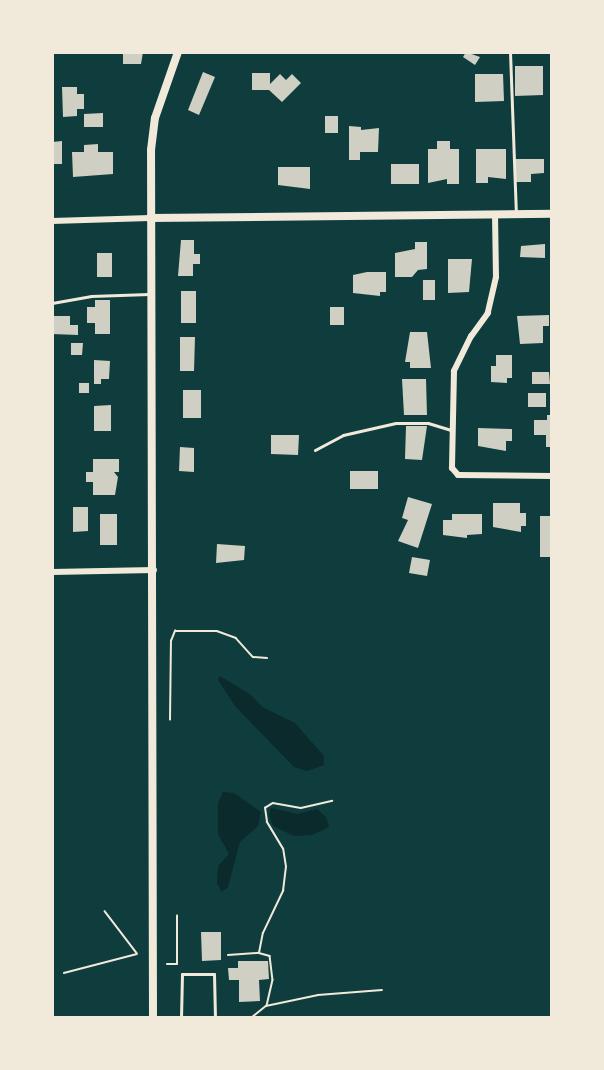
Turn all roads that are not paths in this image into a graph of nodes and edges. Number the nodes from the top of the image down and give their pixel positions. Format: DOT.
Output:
graph roads {
  1 [pos="178,52"];
  2 [pos="510,52"];
  3 [pos="495,214"];
  4 [pos="516,214"];
  5 [pos="552,214"];
  6 [pos="150,218"];
  7 [pos="52,221"];
  8 [pos="151,294"];
  9 [pos="52,303"];
  10 [pos="452,429"];
  11 [pos="315,450"];
  12 [pos="552,476"];
  13 [pos="154,570"];
  14 [pos="52,572"];
  15 [pos="153,1017"];
  16 [pos="182,1017"];
  17 [pos="215,1017"];
  1 -- 6 [label="street"];
  2 -- 4 [label="lane"];
  3 -- 4 [label="street"];
  3 -- 6 [label="street"];
  3 -- 10 [label="street"];
  4 -- 5 [label="street"];
  6 -- 7 [label="street"];
  6 -- 8 [label="street"];
  8 -- 9 [label="lane"];
  8 -- 13 [label="street"];
  10 -- 11 [label="lane"];
  10 -- 12 [label="street"];
  13 -- 14 [label="street"];
  13 -- 15 [label="street"];
  16 -- 17 [label="lane"];
}
